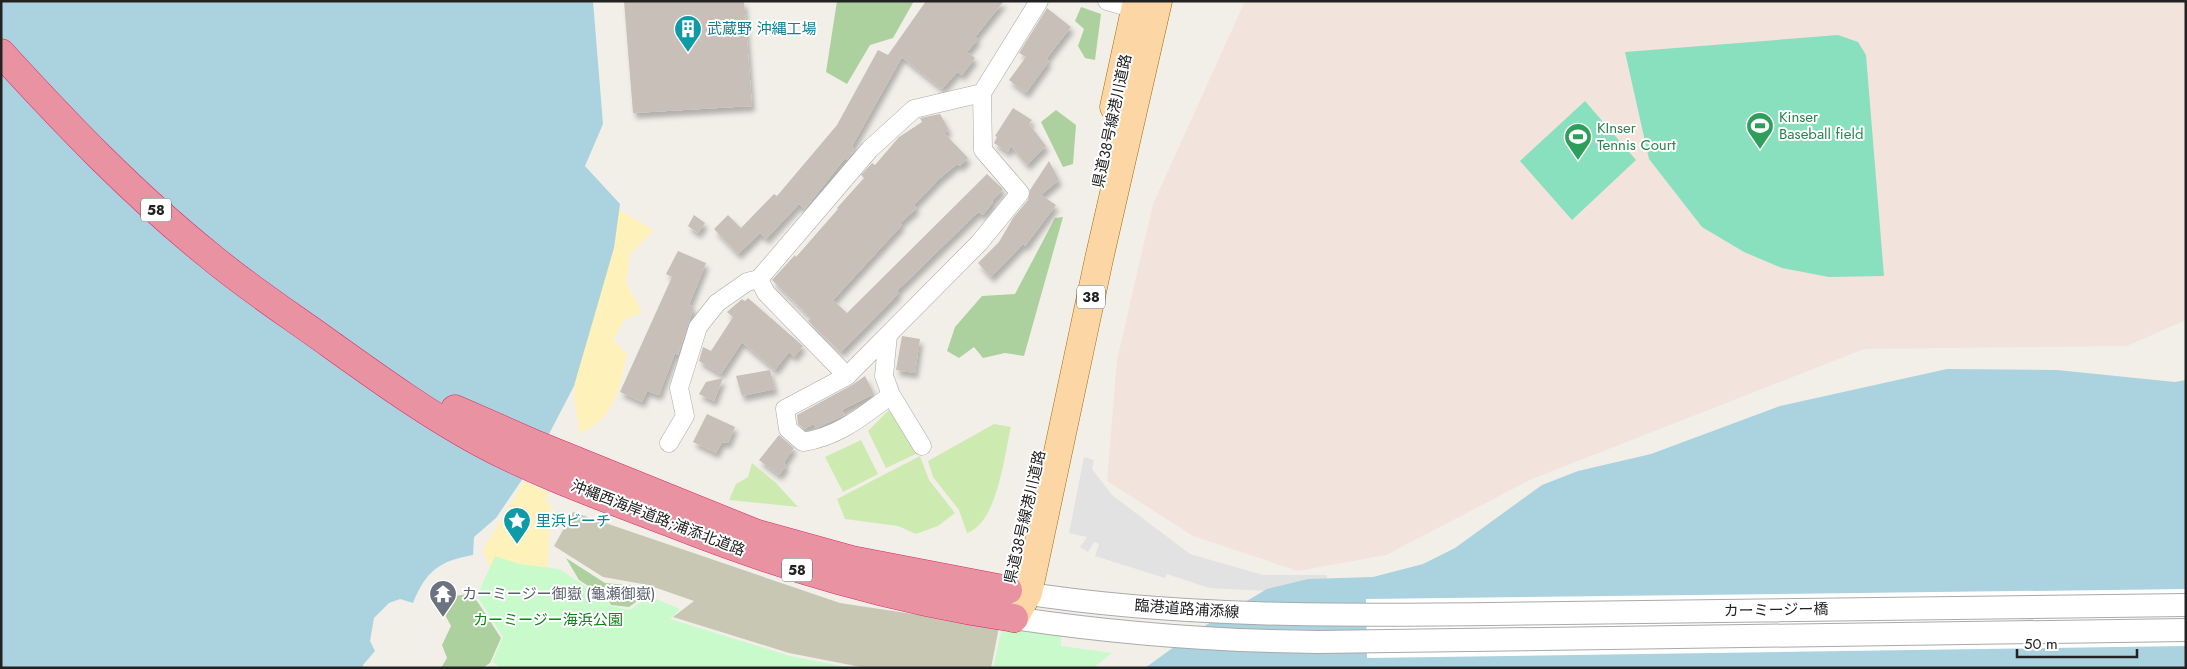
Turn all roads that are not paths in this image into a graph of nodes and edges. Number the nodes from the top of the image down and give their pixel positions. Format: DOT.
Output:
graph roads {
  1 [pos="1039,1"];
  2 [pos="1107,1"];
  3 [pos="1143,4"];
  4 [pos="1,53"];
  5 [pos="982,93"];
  6 [pos="760,279"];
  7 [pos="888,334"];
  8 [pos="846,376"];
  9 [pos="891,395"];
  10 [pos="669,443"];
  11 [pos="922,446"];
  12 [pos="594,481"];
  13 [pos="1018,592"];
  14 [pos="2186,605"];
  15 [pos="1366,615"];
  16 [pos="1014,618"];
  17 [pos="2186,630"];
  18 [pos="1367,641"];
  1 -- 5 [label="street"];
  2 -- 3 [label="street"];
  3 -- 13 [label="main road, 県道38号線港川道路 / 38"];
  4 -- 12 [label="highway, 沖縄西海岸道路;浦添北道路 / 58"];
  5 -- 6 [label="street"];
  5 -- 7 [label="street"];
  6 -- 8 [label="street"];
  6 -- 10 [label="street"];
  7 -- 8 [label="street"];
  7 -- 9 [label="street"];
  8 -- 9 [label="street"];
  9 -- 11 [label="street"];
  12 -- 13 [label="highway, 沖縄西海岸道路;浦添北道路 / 58"];
  12 -- 16 [label="highway, 沖縄西海岸道路;浦添北道路 / 58"];
  13 -- 15 [label="street, 臨港道路浦添線"];
  13 -- 16 [label="main road, 県道38号線港川道路 / 38"];
  14 -- 15 [label="street, カーミージー橋"];
  16 -- 18 [label="street, 臨港道路浦添線"];
  17 -- 18 [label="street, カーミージー橋"];
}
